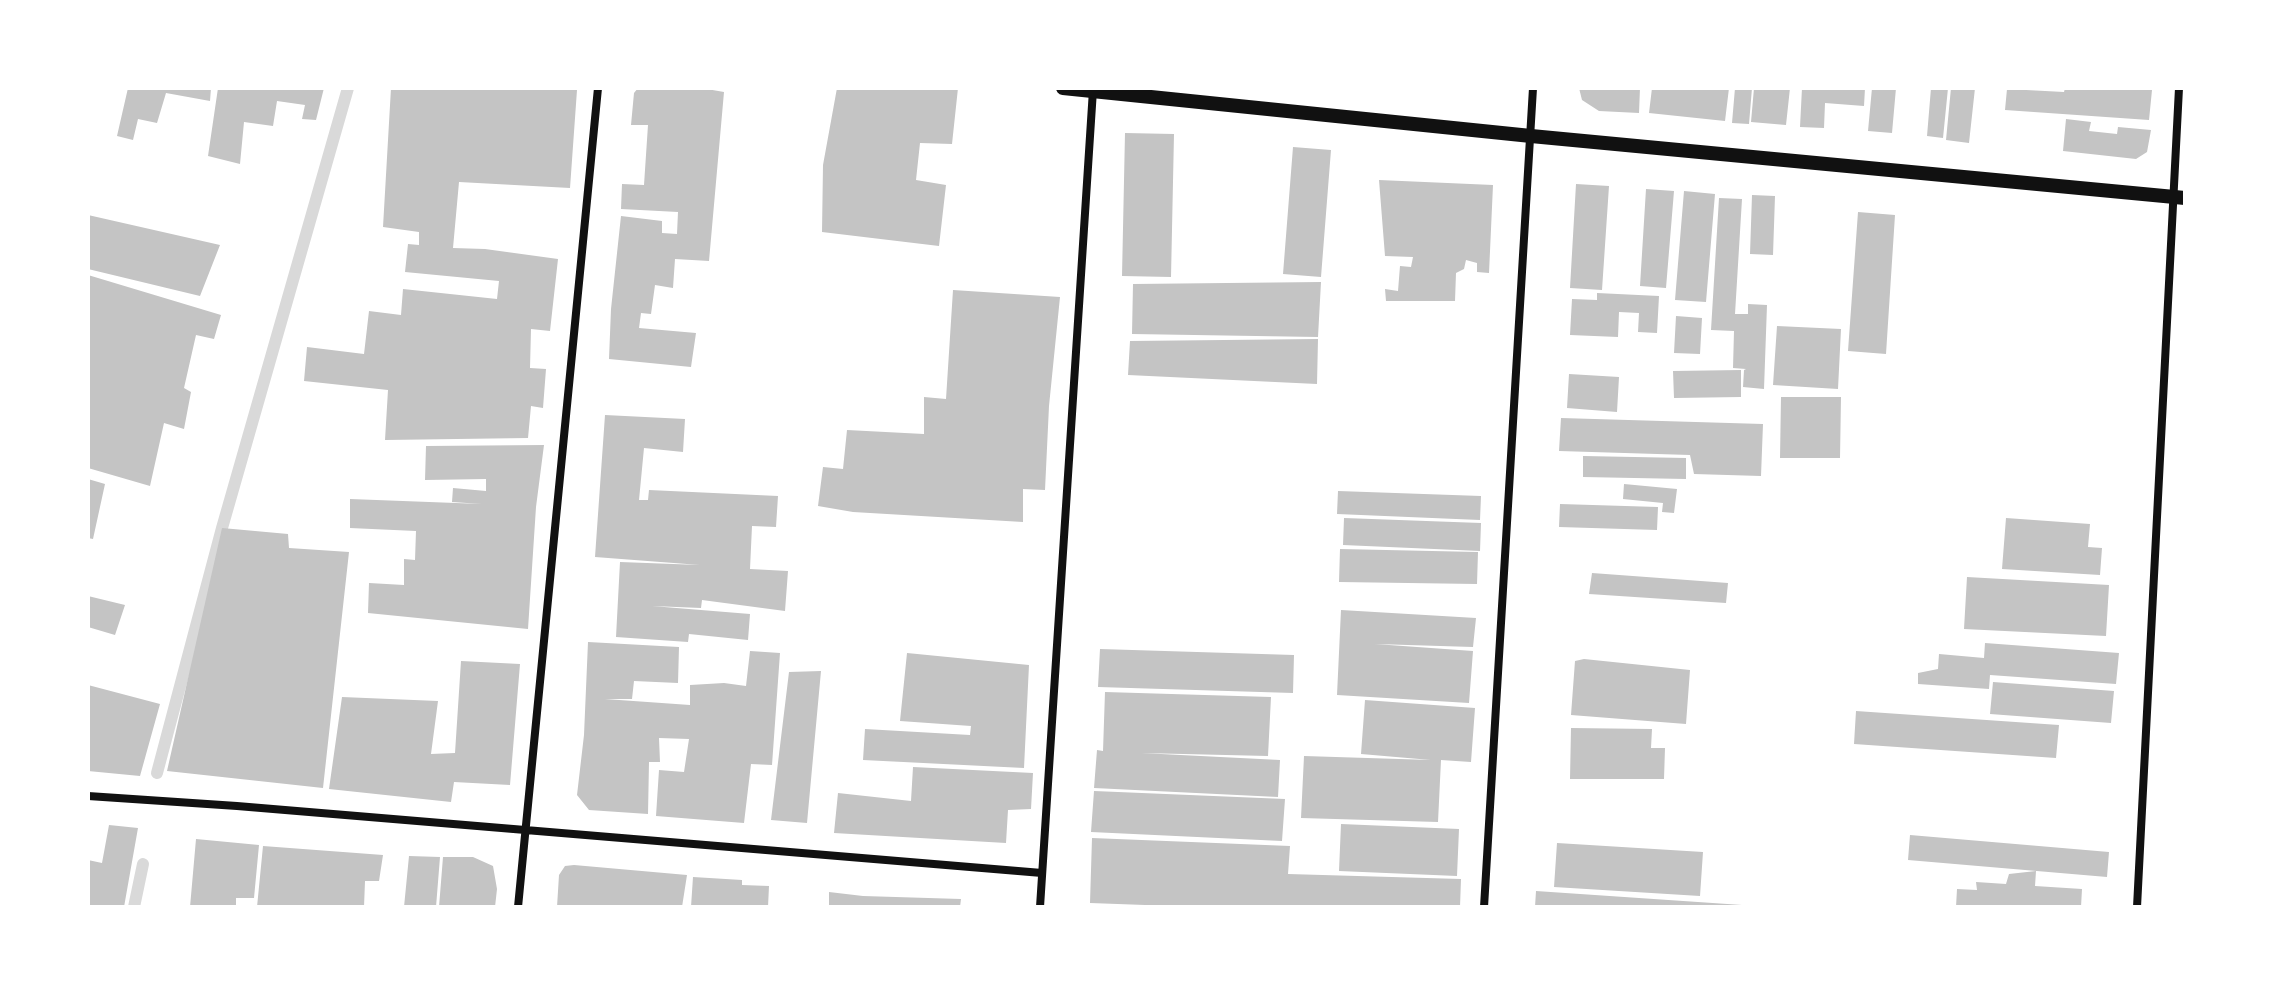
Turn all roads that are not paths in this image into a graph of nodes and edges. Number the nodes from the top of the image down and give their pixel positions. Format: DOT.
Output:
graph roads {
  1 [pos="598,88"];
  2 [pos="1063,88"];
  3 [pos="1533,88"];
  4 [pos="2179,88"];
  5 [pos="1094,90"];
  6 [pos="1531,136"];
  7 [pos="2179,198"];
  8 [pos="88,796"];
  9 [pos="525,830"];
  10 [pos="1042,873"];
  11 [pos="518,907"];
  12 [pos="1040,907"];
  13 [pos="1484,907"];
  14 [pos="2137,907"];
  1 -- 9 [label="street"];
  2 -- 5 [label="street"];
  3 -- 6 [label="street"];
  4 -- 7 [label="street"];
  5 -- 6 [label="street"];
  5 -- 10 [label="street"];
  6 -- 7 [label="street"];
  6 -- 13 [label="street"];
  7 -- 14 [label="street"];
  8 -- 9 [label="street"];
  9 -- 10 [label="street"];
  9 -- 11 [label="street"];
  10 -- 12 [label="street"];
}
